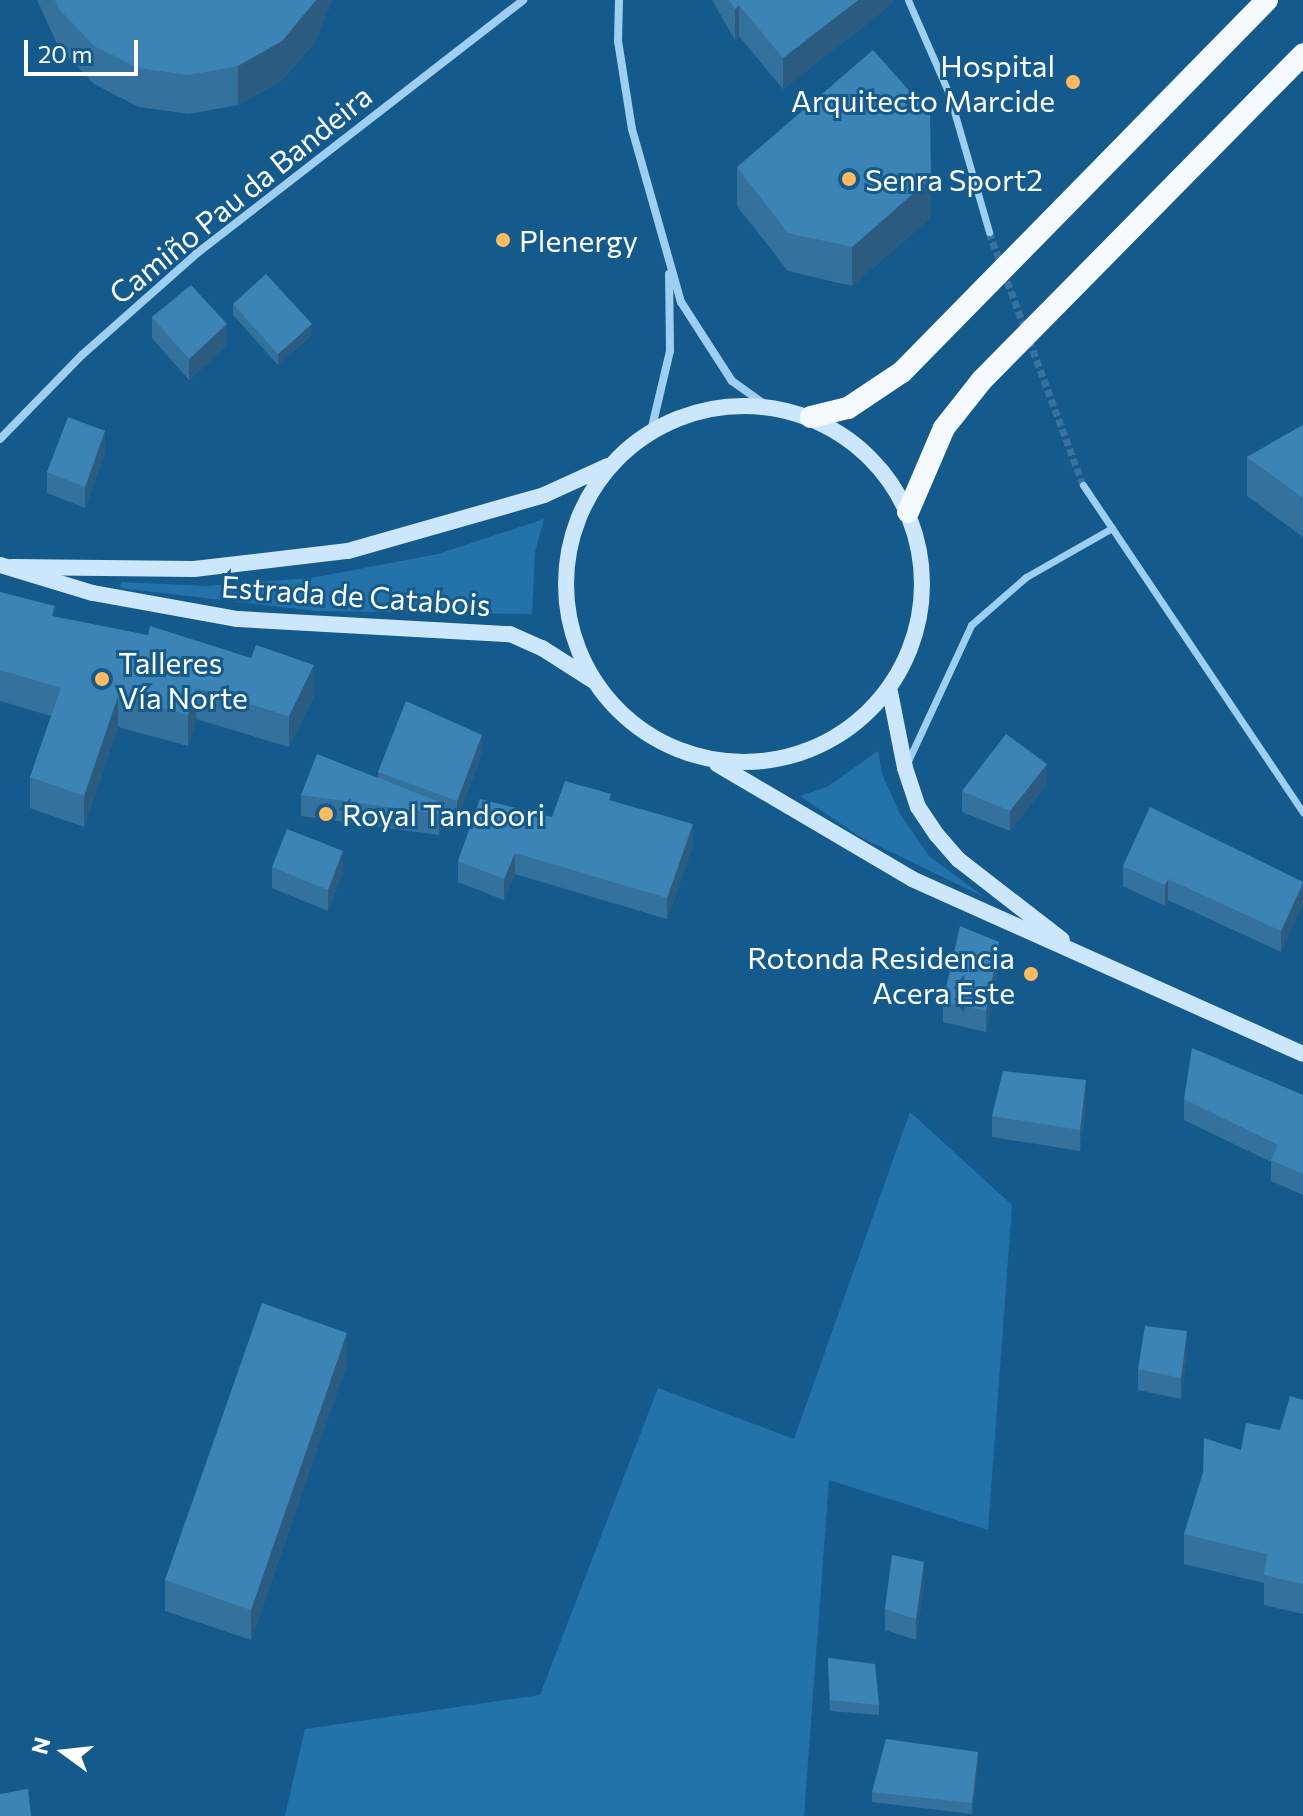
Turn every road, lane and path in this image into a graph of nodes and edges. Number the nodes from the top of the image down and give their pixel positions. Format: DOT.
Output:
graph roads {
  1 [pos="523,0"];
  2 [pos="619,0"];
  3 [pos="908,0"];
  4 [pos="1267,0"];
  5 [pos="1303,54"];
  6 [pos="989,232"];
  7 [pos="669,265"];
  8 [pos="767,406"];
  9 [pos="811,417"];
  10 [pos="652,427"];
  11 [pos="0,439"];
  12 [pos="613,463"];
  13 [pos="1083,485"];
  14 [pos="908,512"];
  15 [pos="1112,528"];
  16 [pos="6,566"];
  17 [pos="593,681"];
  18 [pos="890,692"];
  19 [pos="713,761"];
  20 [pos="905,768"];
  21 [pos="1303,813"];
  22 [pos="1076,950"];
  23 [pos="1303,1054"];
  1 -- 11 [label="street, Camiño Pau da Bandeira"];
  2 -- 7 [label="street"];
  3 -- 6 [label="street"];
  4 -- 9 [label="highway"];
  5 -- 14 [label="highway"];
  7 -- 8 [label="street"];
  7 -- 10 [label="street"];
  8 -- 9 [label="main road, Estrada de Catabois"];
  8 -- 10 [label="main road, Estrada de Catabois"];
  9 -- 14 [label="main road, Estrada de Catabois"];
  10 -- 12 [label="main road, Estrada de Catabois"];
  12 -- 16 [label="main road, Estrada de Catabois"];
  12 -- 17 [label="main road, Estrada de Catabois"];
  13 -- 15 [label="street"];
  14 -- 18 [label="main road, Estrada de Catabois"];
  15 -- 20 [label="street"];
  15 -- 21 [label="street"];
  16 -- 17 [label="main road, Estrada de Catabois"];
  17 -- 19 [label="main road, Estrada de Catabois"];
  18 -- 19 [label="main road, Estrada de Catabois"];
  18 -- 20 [label="main road, Estrada de Catabois"];
  19 -- 22 [label="main road, Estrada de Catabois"];
  20 -- 22 [label="main road, Estrada de Catabois"];
  22 -- 23 [label="main road, Estrada de Catabois"];
}
